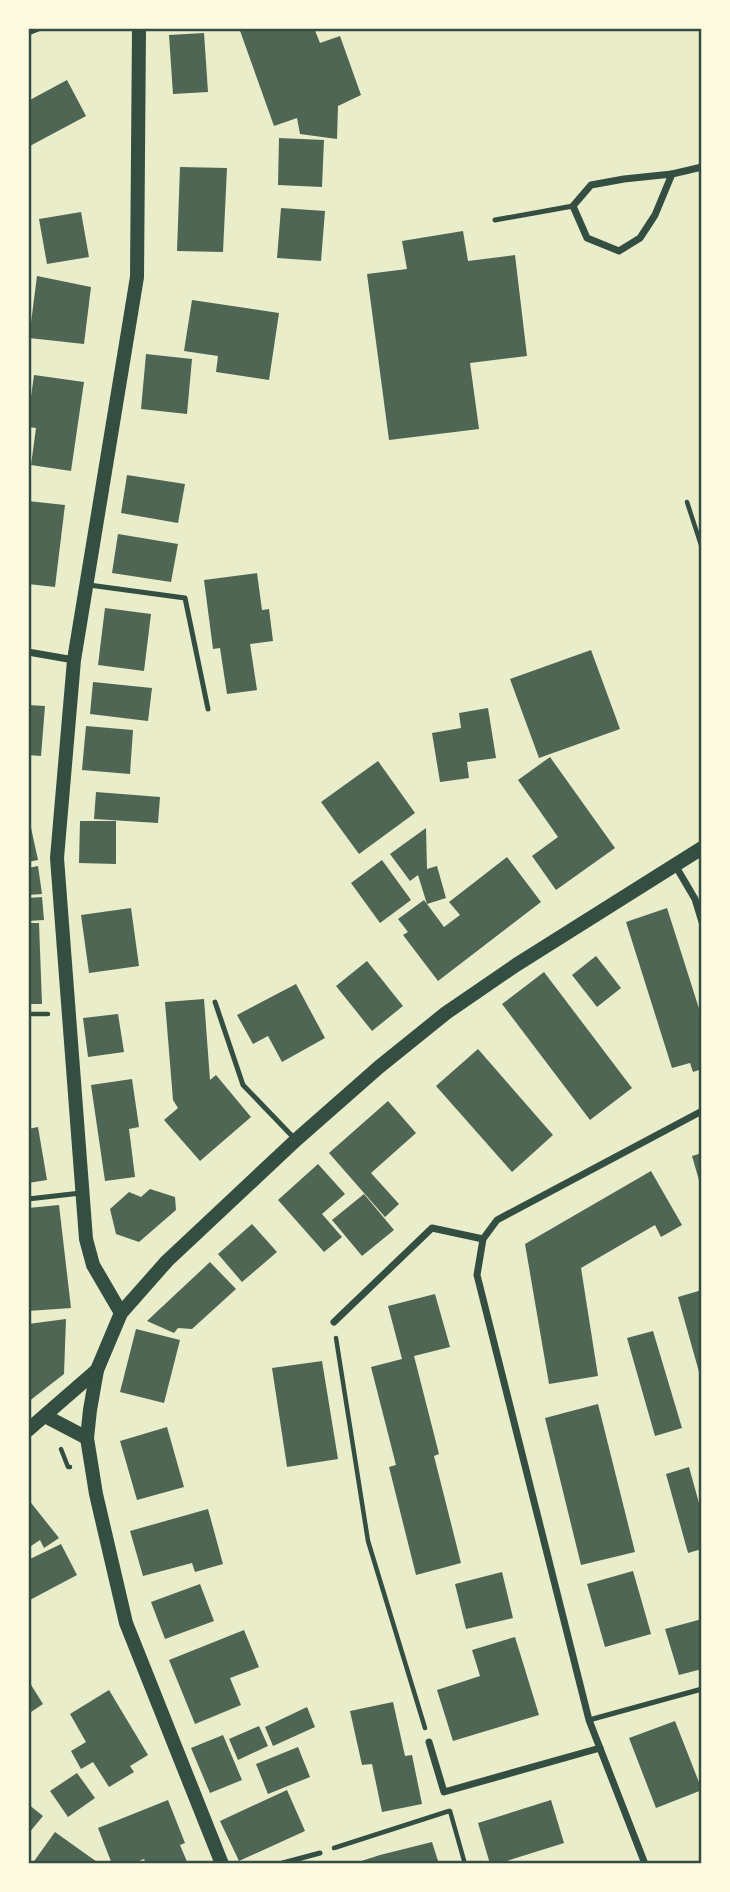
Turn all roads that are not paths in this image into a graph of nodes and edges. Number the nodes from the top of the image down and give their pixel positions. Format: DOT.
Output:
graph roads {
  1 [pos="38,28"];
  2 [pos="139,28"];
  3 [pos="28,32"];
  4 [pos="702,167"];
  5 [pos="672,174"];
  6 [pos="573,206"];
  7 [pos="495,220"];
  8 [pos="86,585"];
  9 [pos="28,652"];
  10 [pos="74,660"];
  11 [pos="208,709"];
  12 [pos="702,848"];
  13 [pos="675,865"];
  14 [pos="702,922"];
  15 [pos="215,1002"];
  16 [pos="702,1111"];
  17 [pos="296,1140"];
  18 [pos="81,1193"];
  19 [pos="28,1199"];
  20 [pos="483,1239"];
  21 [pos="121,1313"];
  22 [pos="334,1322"];
  23 [pos="97,1370"];
  24 [pos="45,1416"];
  25 [pos="28,1430"];
  26 [pos="87,1438"];
  27 [pos="702,1689"];
  28 [pos="589,1720"];
  29 [pos="429,1742"];
  30 [pos="600,1748"];
  31 [pos="320,1853"];
  32 [pos="222,1864"];
  33 [pos="279,1864"];
  34 [pos="645,1864"];
  1 -- 3 [label="street"];
  2 -- 8 [label="main road"];
  4 -- 5 [label="street"];
  5 -- 6 [label="street"];
  5 -- 6 [label="street"];
  6 -- 7 [label="lane"];
  8 -- 10 [label="main road"];
  8 -- 11 [label="lane"];
  9 -- 10 [label="street"];
  10 -- 18 [label="main road"];
  12 -- 13 [label="main road"];
  13 -- 14 [label="street"];
  13 -- 17 [label="main road"];
  15 -- 17 [label="lane"];
  16 -- 20 [label="street"];
  17 -- 21 [label="main road"];
  18 -- 19 [label="lane"];
  18 -- 21 [label="main road"];
  20 -- 22 [label="street"];
  20 -- 28 [label="street"];
  21 -- 23 [label="main road"];
  23 -- 24 [label="main road"];
  23 -- 26 [label="main road"];
  24 -- 25 [label="main road"];
  24 -- 26 [label="main road"];
  26 -- 32 [label="main road"];
  27 -- 28 [label="lane"];
  28 -- 30 [label="street"];
  29 -- 30 [label="street"];
  30 -- 34 [label="street"];
  31 -- 33 [label="lane"];
}
